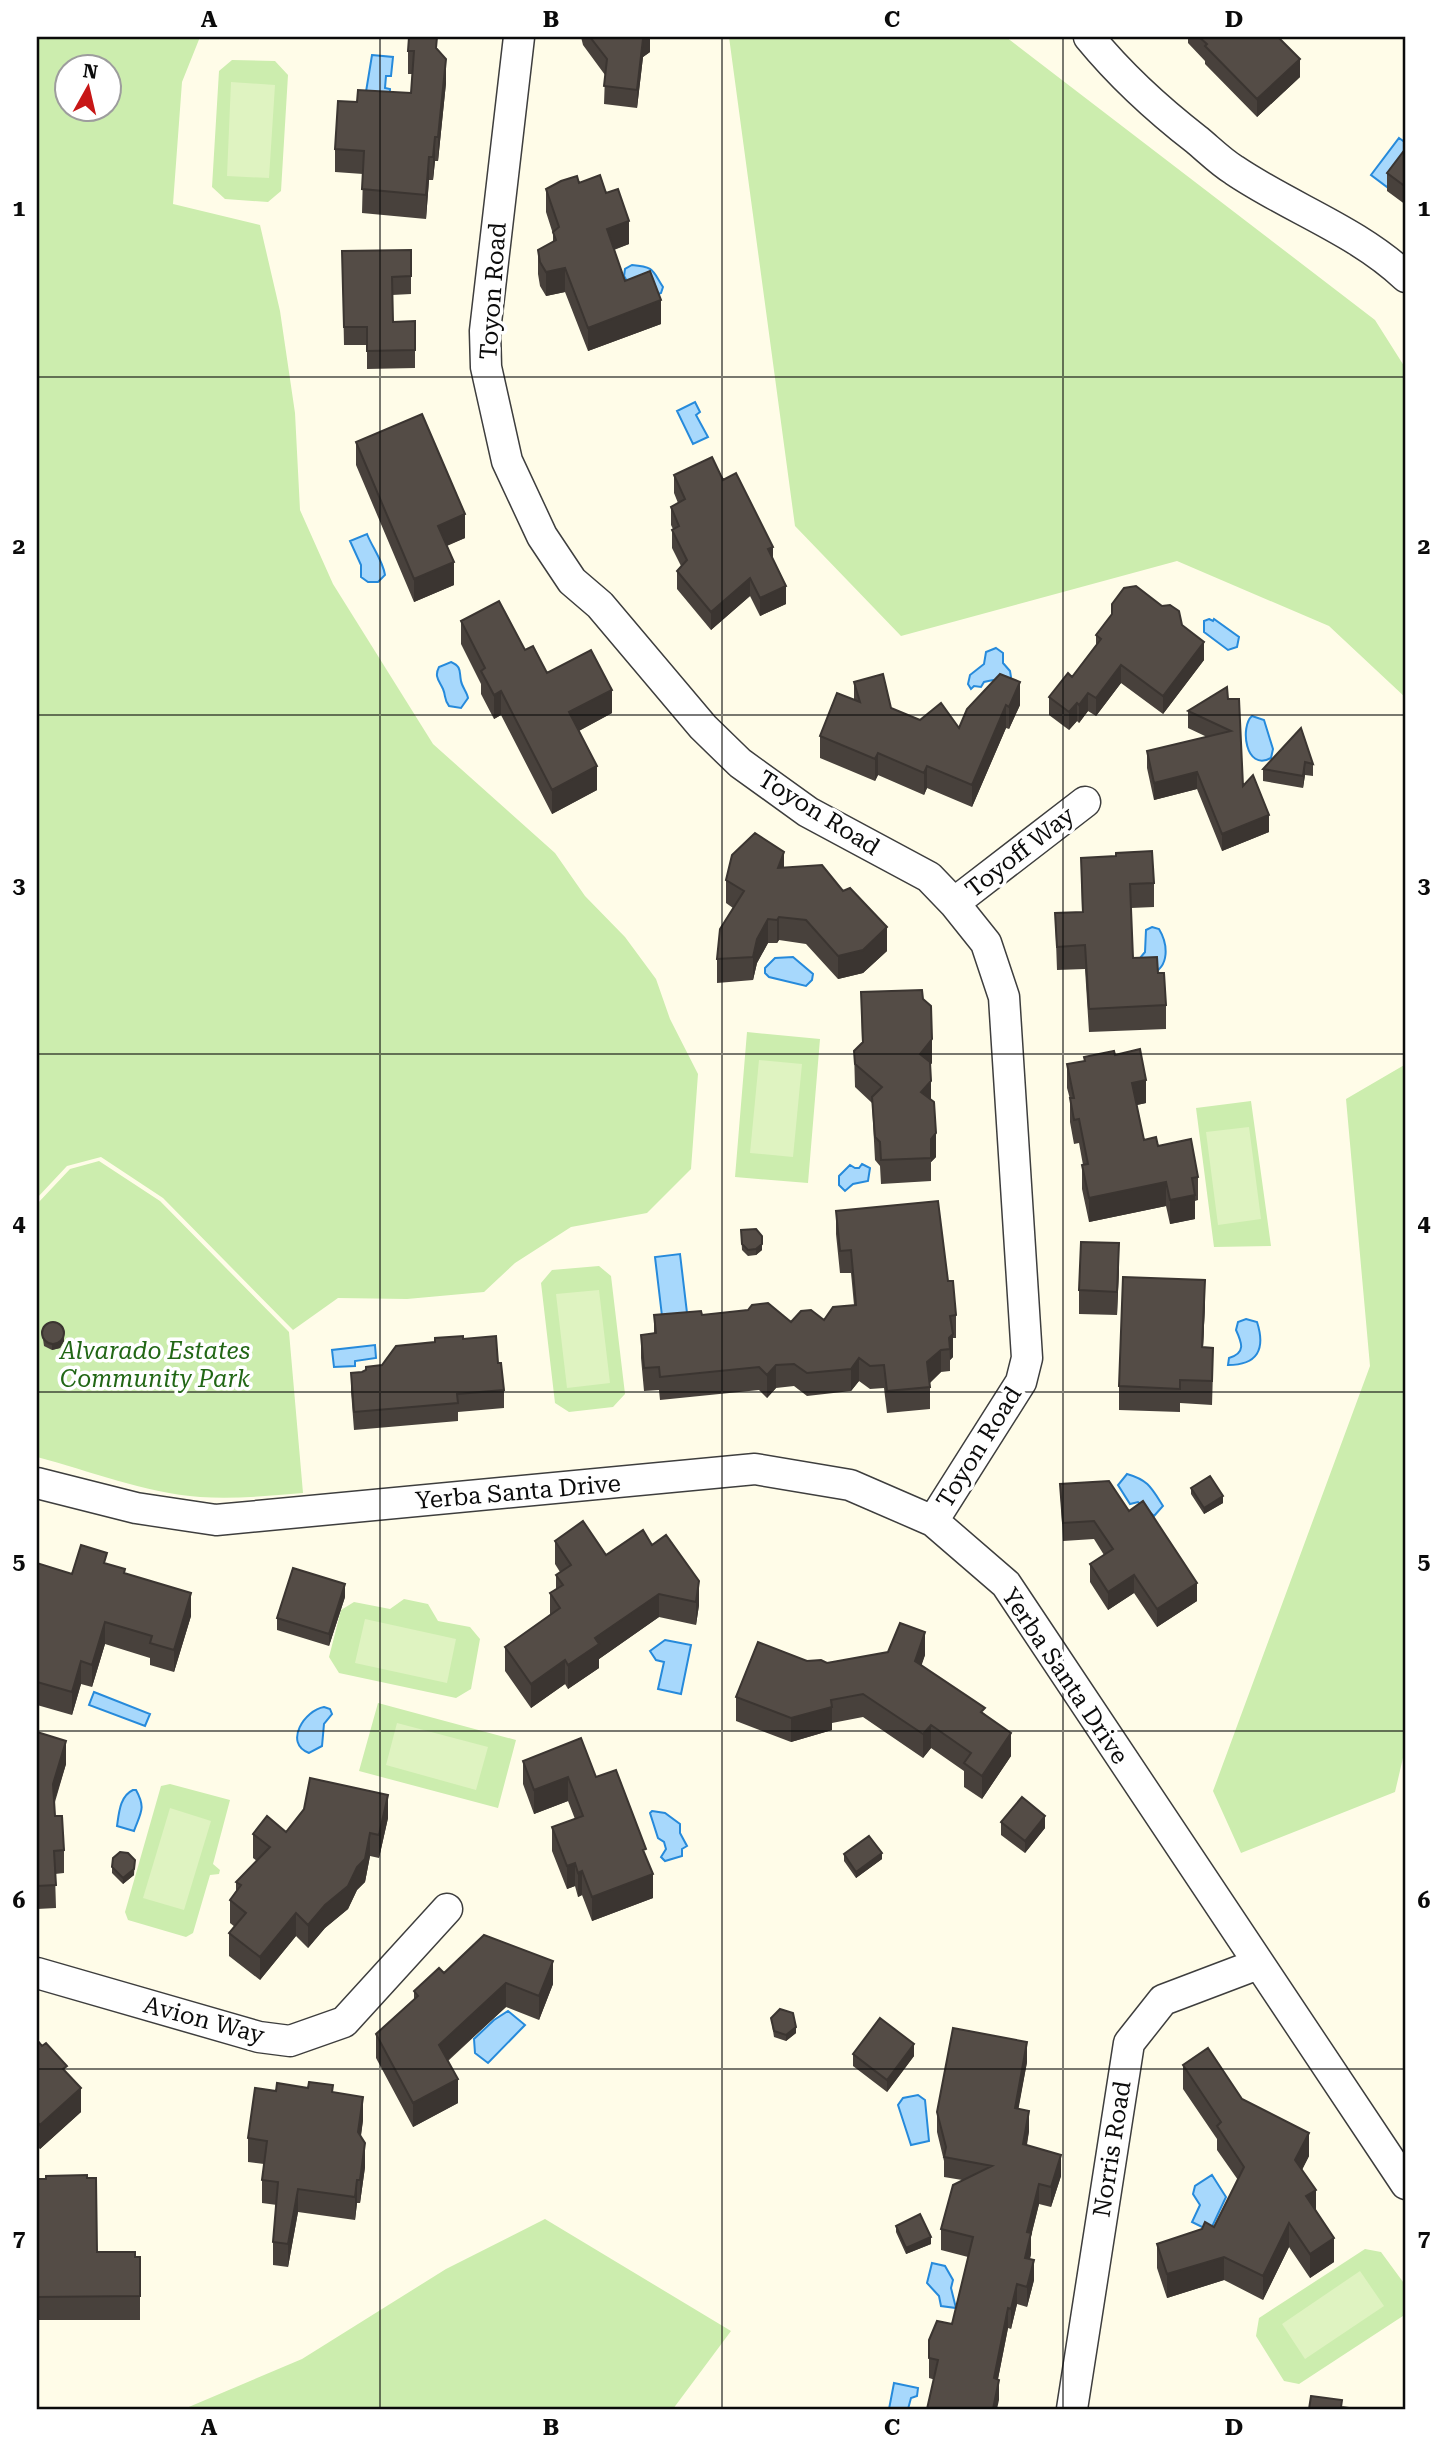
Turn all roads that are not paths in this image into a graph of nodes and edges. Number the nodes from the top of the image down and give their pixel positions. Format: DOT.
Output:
graph roads {
  1 [pos="519,37"];
  2 [pos="1089,37"];
  3 [pos="1406,276"];
  4 [pos="1086,802"];
  5 [pos="954,903"];
  6 [pos="37,1483"];
  7 [pos="933,1521"];
  8 [pos="447,1909"];
  9 [pos="1258,1964"];
  10 [pos="37,1973"];
  11 [pos="1406,2184"];
  12 [pos="1072,2409"];
  1 -- 5 [label="street, Toyon Road"];
  2 -- 3 [label="street"];
  4 -- 5 [label="street, Toyoff Way"];
  5 -- 7 [label="street, Toyon Road"];
  6 -- 7 [label="street, Yerba Santa Drive"];
  7 -- 9 [label="street, Yerba Santa Drive"];
  8 -- 10 [label="street, Avion Way"];
  9 -- 11 [label="street, Yerba Santa Drive"];
  9 -- 12 [label="street, Norris Road"];
}
